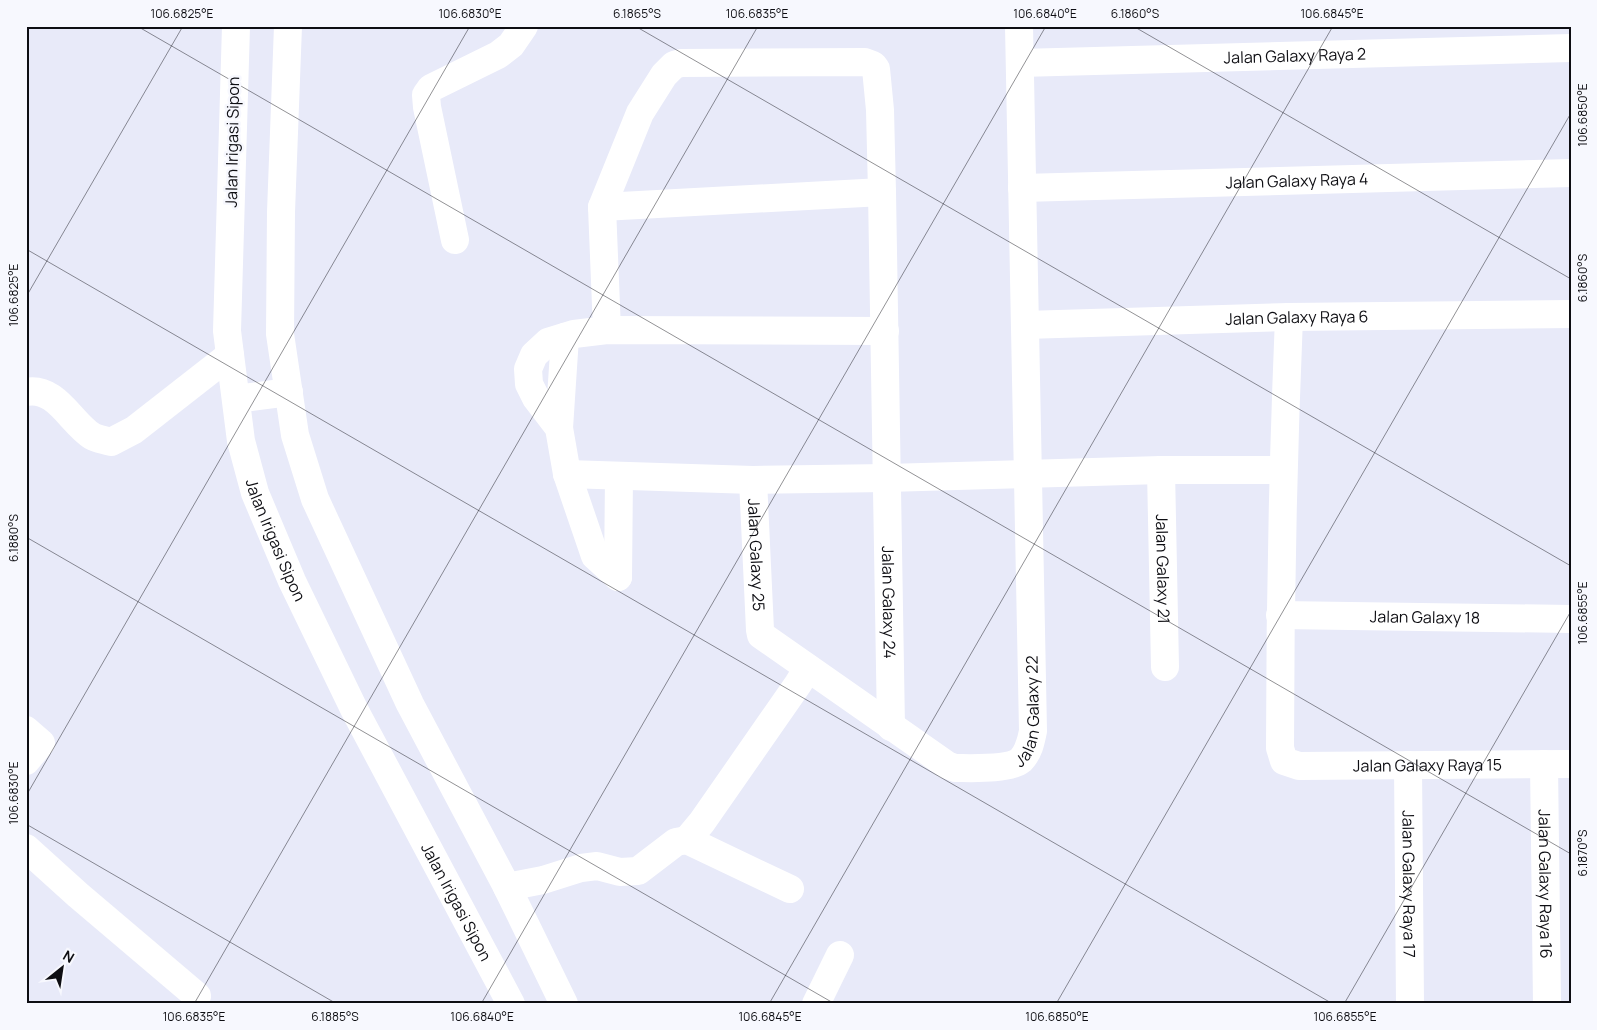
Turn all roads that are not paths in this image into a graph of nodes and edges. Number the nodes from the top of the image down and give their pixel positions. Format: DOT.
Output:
graph roads {
  1 [pos="236,26"];
  2 [pos="288,26"];
  3 [pos="524,26"];
  4 [pos="1019,26"];
  5 [pos="1571,48"];
  6 [pos="1020,63"];
  7 [pos="1571,173"];
  8 [pos="1022,188"];
  9 [pos="882,192"];
  10 [pos="602,207"];
  11 [pos="455,240"];
  12 [pos="1571,314"];
  13 [pos="1289,317"];
  14 [pos="1025,325"];
  15 [pos="606,330"];
  16 [pos="885,331"];
  17 [pos="230,355"];
  18 [pos="26,392"];
  19 [pos="287,393"];
  20 [pos="238,399"];
  21 [pos="1160,470"];
  22 [pos="1283,470"];
  23 [pos="1028,473"];
  24 [pos="567,474"];
  25 [pos="619,476"];
  26 [pos="887,478"];
  27 [pos="753,480"];
  28 [pos="1280,615"];
  29 [pos="1571,619"];
  30 [pos="760,630"];
  31 [pos="1165,667"];
  32 [pos="808,668"];
  33 [pos="891,727"];
  34 [pos="26,730"];
  35 [pos="26,760"];
  36 [pos="1558,764"];
  37 [pos="1408,765"];
  38 [pos="687,840"];
  39 [pos="26,848"];
  40 [pos="507,887"];
  41 [pos="790,889"];
  42 [pos="840,955"];
  43 [pos="197,996"];
  44 [pos="511,1004"];
  45 [pos="564,1004"];
  46 [pos="816,1004"];
  47 [pos="1410,1004"];
  48 [pos="1547,1004"];
  1 -- 17 [label="street, Jalan Irigasi Sipon"];
  2 -- 19 [label="street"];
  3 -- 11 [label="street"];
  4 -- 6 [label="street, Jalan Galaxy 22"];
  5 -- 6 [label="street, Jalan Galaxy Raya 2"];
  6 -- 8 [label="street, Jalan Galaxy 22"];
  7 -- 8 [label="street, Jalan Galaxy Raya 4"];
  8 -- 14 [label="street, Jalan Galaxy 22"];
  9 -- 10 [label="street"];
  9 -- 10 [label="street, Jalan Galaxy 24"];
  9 -- 16 [label="street, Jalan Galaxy 24"];
  10 -- 15 [label="street"];
  12 -- 13 [label="street, Jalan Galaxy Raya 6"];
  13 -- 14 [label="street, Jalan Galaxy Raya 6"];
  13 -- 22 [label="street"];
  14 -- 23 [label="street, Jalan Galaxy 22"];
  15 -- 16 [label="street"];
  15 -- 24 [label="street"];
  16 -- 26 [label="street, Jalan Galaxy 24"];
  17 -- 18 [label="street"];
  17 -- 20 [label="street, Jalan Irigasi Sipon"];
  19 -- 20 [label="street"];
  19 -- 40 [label="street"];
  20 -- 44 [label="street, Jalan Irigasi Sipon"];
  21 -- 22 [label="street"];
  21 -- 23 [label="street"];
  21 -- 31 [label="street, Jalan Galaxy 21"];
  22 -- 28 [label="street"];
  23 -- 26 [label="street"];
  23 -- 33 [label="street, Jalan Galaxy 22"];
  24 -- 25 [label="street"];
  24 -- 25 [label="street"];
  25 -- 27 [label="street"];
  26 -- 27 [label="street"];
  26 -- 33 [label="street, Jalan Galaxy 24"];
  27 -- 30 [label="street, Jalan Galaxy 25"];
  28 -- 29 [label="street, Jalan Galaxy 18"];
  28 -- 37 [label="street, Jalan Galaxy Raya 15"];
  30 -- 32 [label="street, Jalan Galaxy 22"];
  32 -- 33 [label="street, Jalan Galaxy 22"];
  32 -- 38 [label="street"];
  34 -- 35 [label="street"];
  36 -- 37 [label="street, Jalan Galaxy Raya 15"];
  36 -- 48 [label="street, Jalan Galaxy Raya 16"];
  37 -- 47 [label="street, Jalan Galaxy Raya 17"];
  38 -- 40 [label="street"];
  38 -- 41 [label="street"];
  39 -- 43 [label="street"];
  40 -- 45 [label="street"];
  42 -- 46 [label="street"];
}
